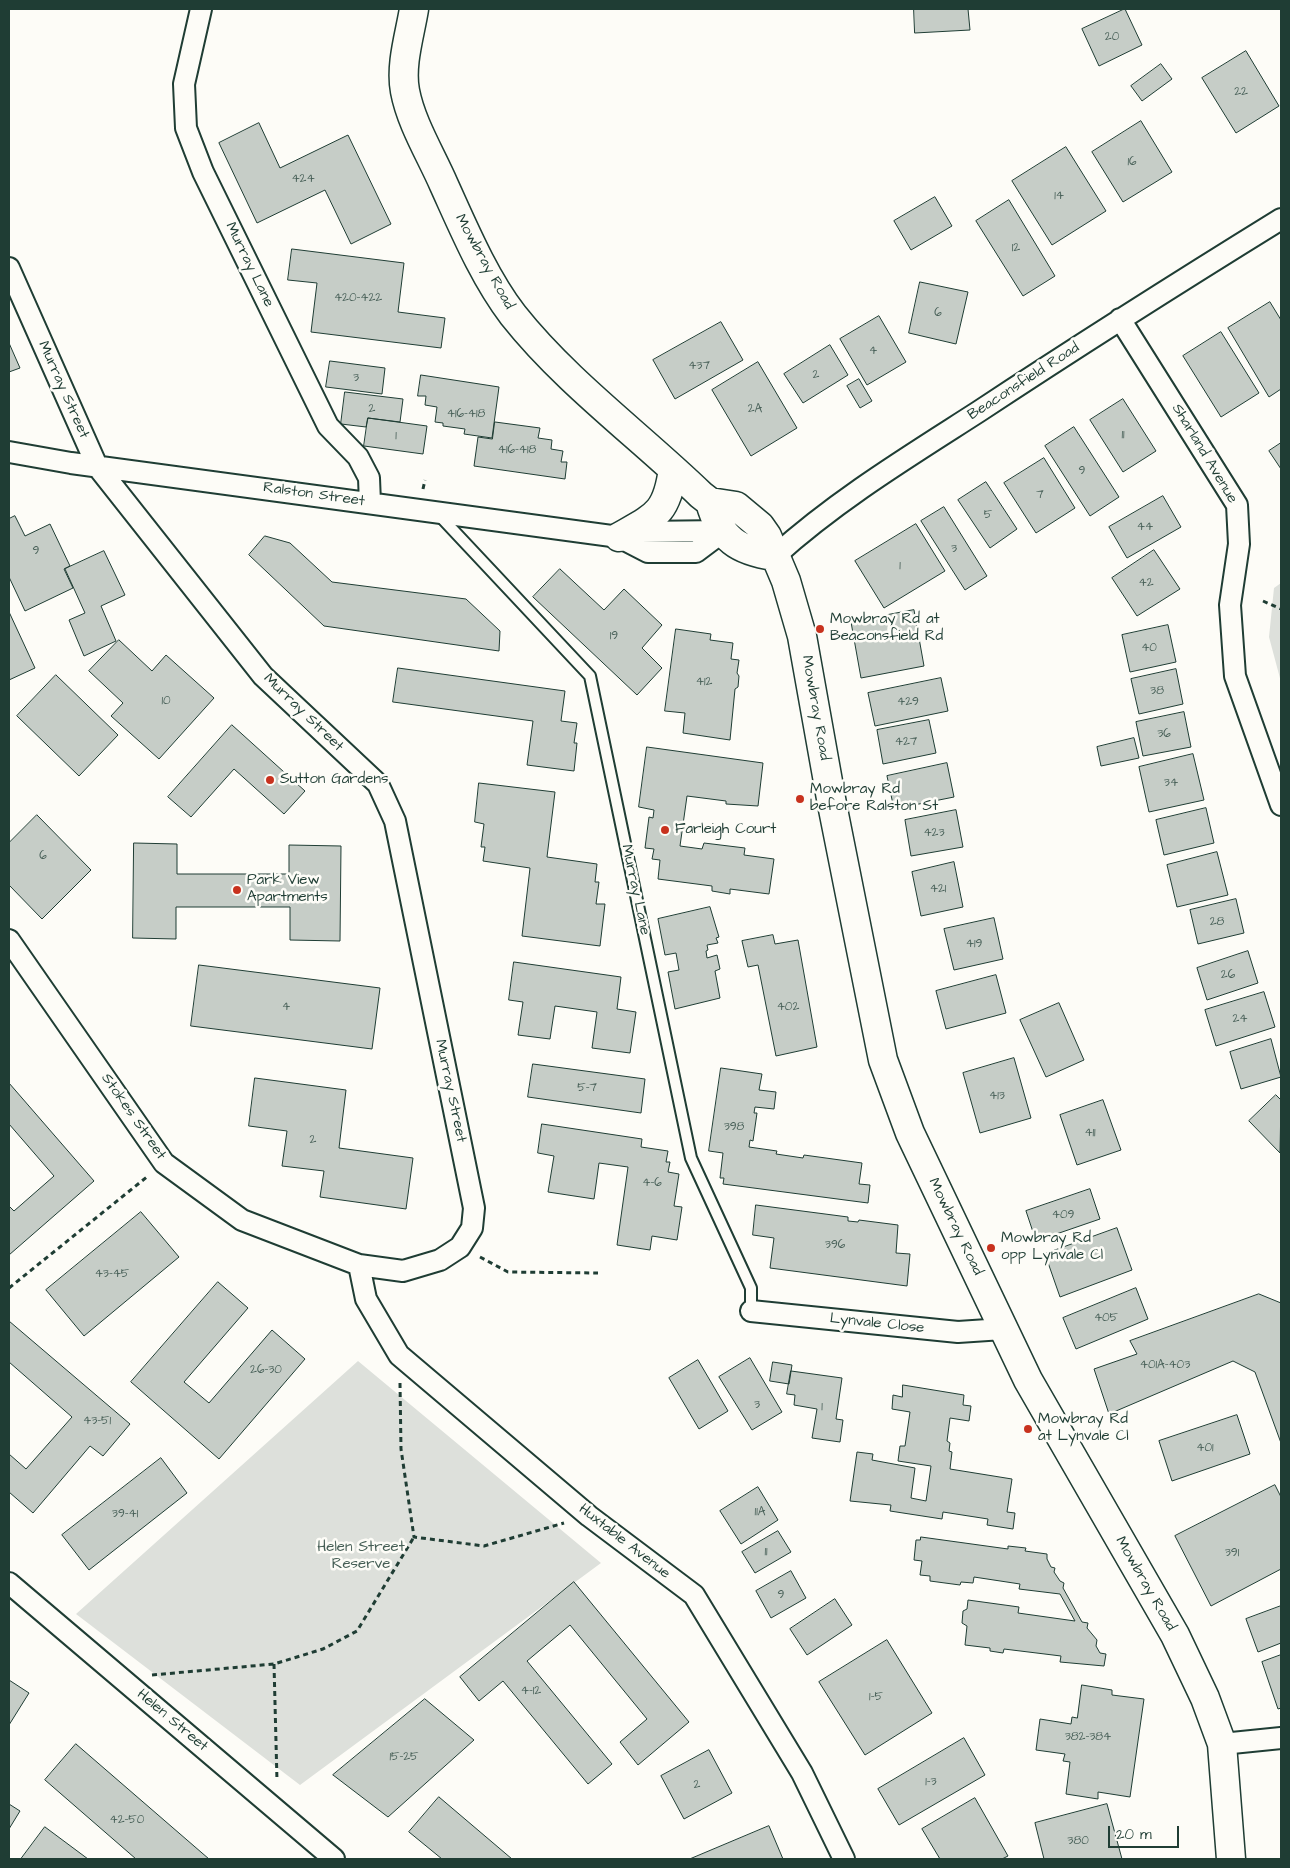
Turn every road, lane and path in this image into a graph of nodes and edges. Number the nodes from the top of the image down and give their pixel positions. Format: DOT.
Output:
graph roads {
  1 [pos="201,9"];
  2 [pos="414,9"];
  3 [pos="1281,219"];
  4 [pos="9,268"];
  5 [pos="1120,319"];
  6 [pos="9,452"];
  7 [pos="97,466"];
  8 [pos="673,469"];
  9 [pos="370,502"];
  10 [pos="710,502"];
  11 [pos="438,514"];
  12 [pos="724,531"];
  13 [pos="619,537"];
  14 [pos="775,556"];
  15 [pos="1263,600"];
  16 [pos="1281,609"];
  17 [pos="1281,805"];
  18 [pos="9,940"];
  19 [pos="164,1163"];
  20 [pos="460,1246"];
  21 [pos="359,1265"];
  22 [pos="598,1273"];
  23 [pos="9,1288"];
  24 [pos="751,1311"];
  25 [pos="1003,1328"];
  26 [pos="399,1355"];
  27 [pos="589,1516"];
  28 [pos="414,1537"];
  29 [pos="9,1583"];
  30 [pos="274,1664"];
  31 [pos="121,1678"];
  32 [pos="1281,1738"];
  33 [pos="1222,1744"];
  34 [pos="278,1811"];
  35 [pos="334,1859"];
  36 [pos="844,1859"];
  37 [pos="1231,1859"];
  1 -- 9 [label="street, Murray Lane"];
  2 -- 8 [label="main road, Mowbray Road"];
  3 -- 5 [label="street, Beaconsfield Road"];
  4 -- 7 [label="street, Murray Street"];
  5 -- 14 [label="street, Beaconsfield Road"];
  5 -- 17 [label="street, Sharland Avenue"];
  6 -- 7 [label="street, Ralston Street"];
  7 -- 9 [label="street, Ralston Street"];
  7 -- 20 [label="street, Murray Street"];
  8 -- 10 [label="main road, Mowbray Road"];
  8 -- 13 [label="main road"];
  9 -- 11 [label="street, Ralston Street"];
  10 -- 12 [label="main road, Mowbray Road"];
  10 -- 14 [label="main road, Mowbray Road"];
  11 -- 13 [label="street, Ralston Street"];
  11 -- 24 [label="lane, Murray Lane"];
  12 -- 13 [label="street, Ralston Street"];
  12 -- 14 [label="main road, Mowbray Road"];
  14 -- 25 [label="main road, Mowbray Road"];
  15 -- 16 [label="path"];
  18 -- 19 [label="street, Stokes Street"];
  19 -- 21 [label="street, Stokes Street"];
  19 -- 23 [label="path"];
  20 -- 21 [label="street, Murray Street"];
  20 -- 22 [label="path"];
  21 -- 26 [label="street, Huxtable Avenue"];
  24 -- 25 [label="street, Lynvale Close"];
  25 -- 33 [label="main road, Mowbray Road"];
  26 -- 27 [label="street, Huxtable Avenue"];
  26 -- 28 [label="path"];
  27 -- 28 [label="path"];
  27 -- 36 [label="street, Huxtable Avenue"];
  28 -- 30 [label="path"];
  29 -- 31 [label="street, Helen Street"];
  30 -- 31 [label="path"];
  30 -- 34 [label="path"];
  31 -- 34 [label="street, Helen Street"];
  32 -- 33 [label="street"];
  33 -- 37 [label="main road, Mowbray Road"];
  34 -- 35 [label="street, Helen Street"];
}
